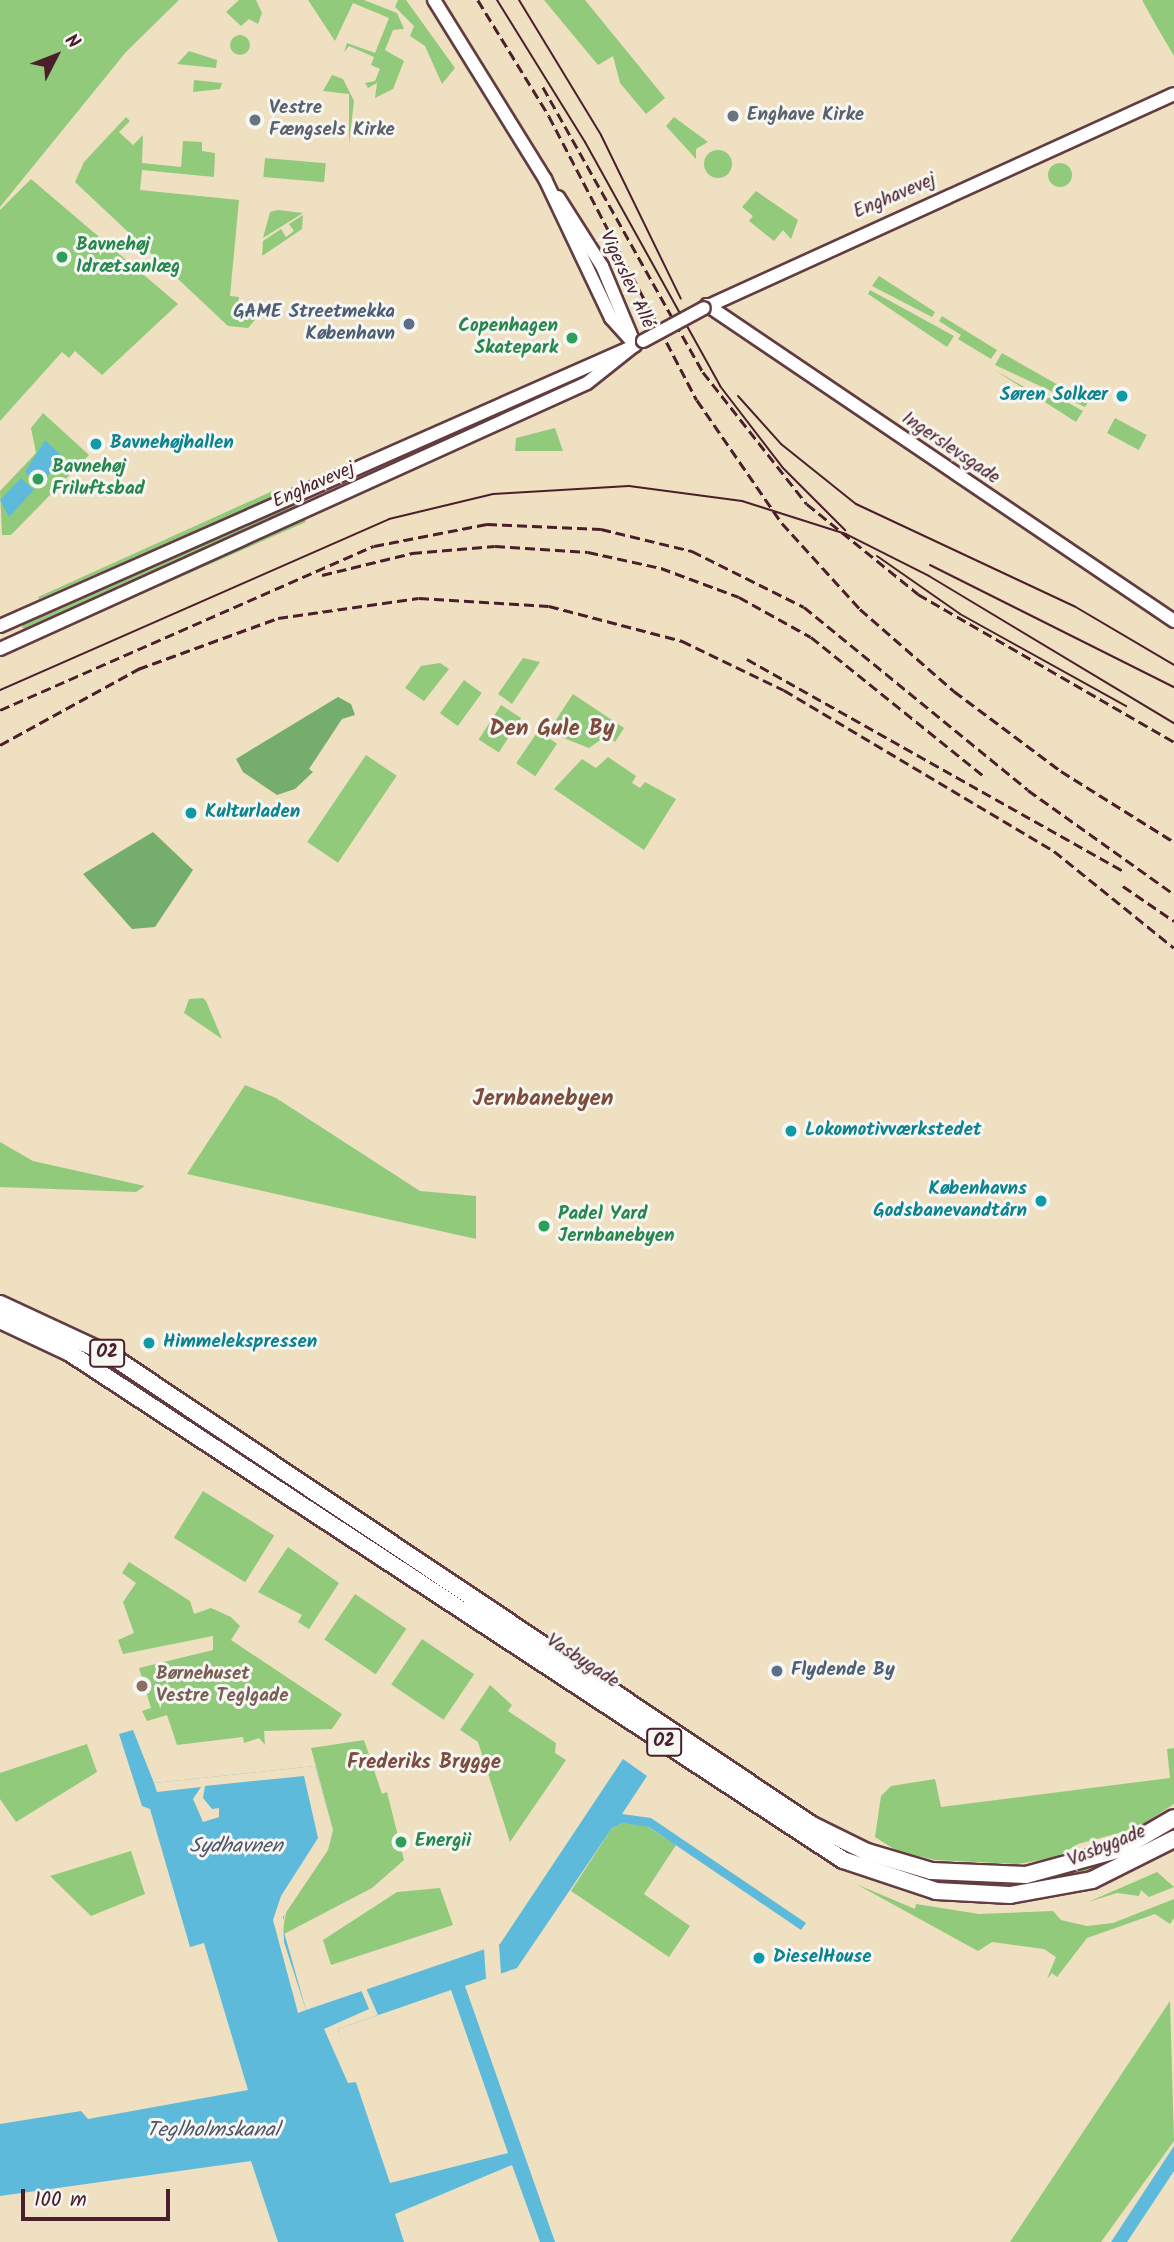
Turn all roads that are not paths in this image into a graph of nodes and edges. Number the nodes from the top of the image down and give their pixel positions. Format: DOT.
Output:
graph roads {
  1 [pos="434,0"];
  2 [pos="1174,94"];
  3 [pos="706,307"];
  4 [pos="639,343"];
  5 [pos="1174,621"];
  6 [pos="0,626"];
  7 [pos="0,649"];
  8 [pos="0,1304"];
  9 [pos="0,1320"];
  10 [pos="1174,1818"];
  11 [pos="1174,1839"];
  1 -- 4 [label="street, Vigerslev Allé"];
  2 -- 3 [label="street, Enghavevej"];
  3 -- 4 [label="street, Enghavevej, bridge"];
  3 -- 5 [label="street, Ingerslevsgade"];
  4 -- 6 [label="street, Enghavevej"];
  4 -- 7 [label="street, Enghavevej"];
  8 -- 10 [label="main road, Vasbygade / O2"];
  9 -- 11 [label="main road, Vasbygade / O2"];
}
